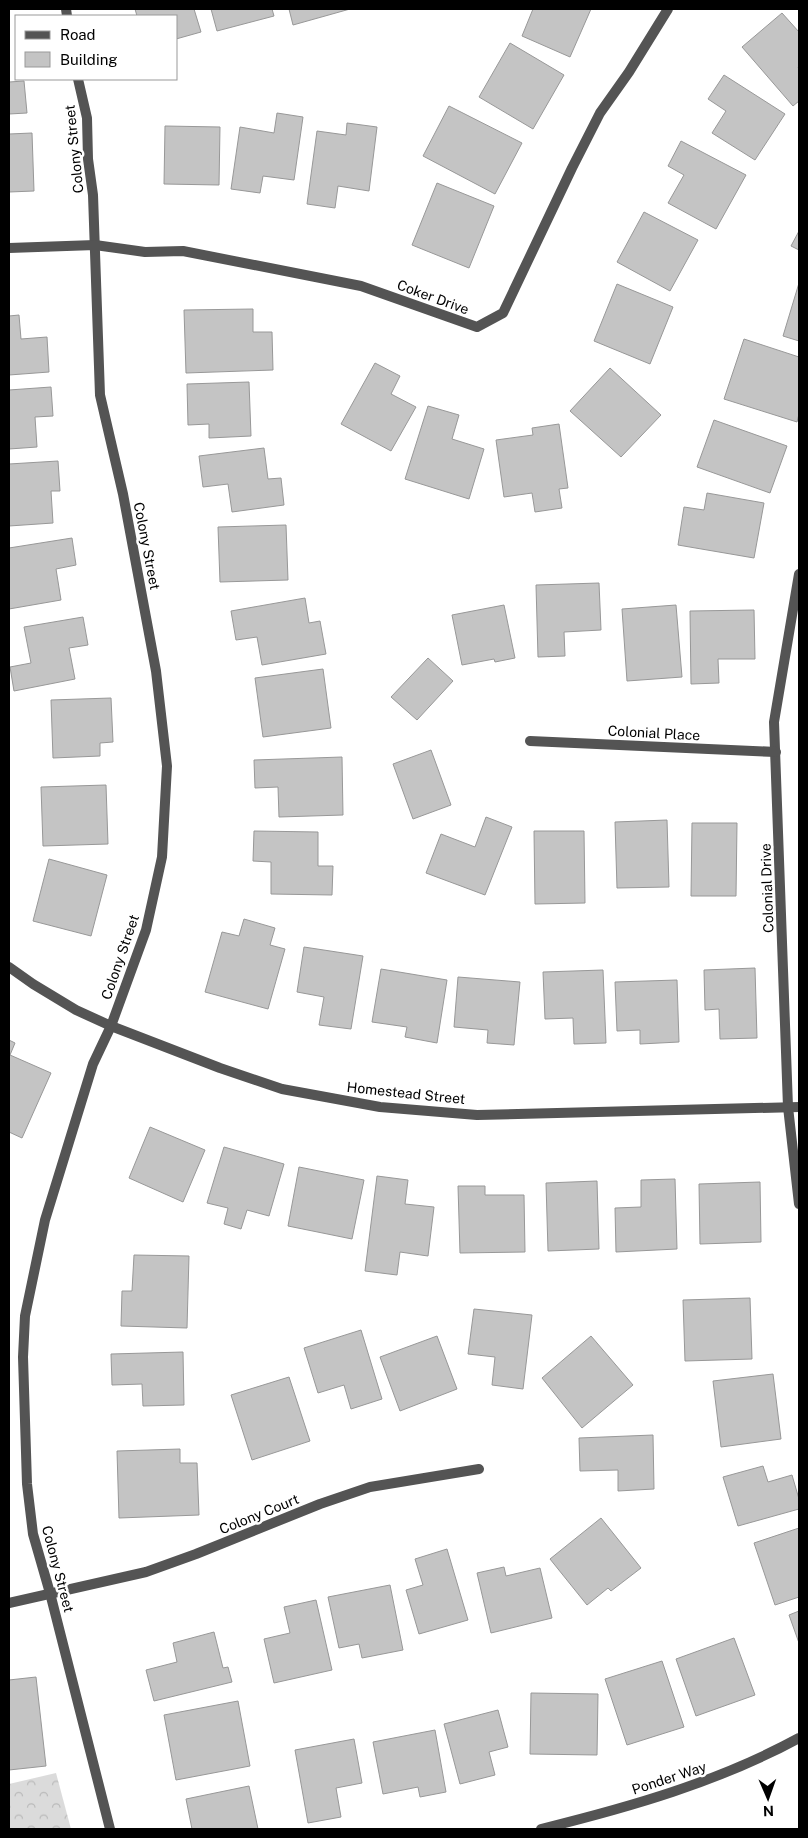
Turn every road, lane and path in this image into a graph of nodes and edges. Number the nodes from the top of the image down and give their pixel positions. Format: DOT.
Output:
graph roads {
  1 [pos="668,9"];
  2 [pos="78,80"];
  3 [pos="95,245"];
  4 [pos="9,248"];
  5 [pos="799,574"];
  6 [pos="530,741"];
  7 [pos="776,752"];
  8 [pos="9,967"];
  9 [pos="111,1026"];
  10 [pos="788,1107"];
  11 [pos="799,1107"];
  12 [pos="799,1204"];
  13 [pos="480,1469"];
  14 [pos="50,1593"];
  15 [pos="9,1603"];
  16 [pos="799,1738"];
  17 [pos="110,1829"];
  18 [pos="541,1829"];
  1 -- 3 [label="street, Coker Drive"];
  2 -- 3 [label="street, Colony Street"];
  3 -- 4 [label="street, Coker Drive"];
  3 -- 9 [label="street, Colony Street"];
  5 -- 7 [label="street, Colonial Drive"];
  6 -- 7 [label="street, Colonial Place"];
  7 -- 10 [label="street, Colonial Drive"];
  8 -- 9 [label="street, Homestead Street"];
  9 -- 10 [label="street, Homestead Street"];
  9 -- 14 [label="street, Colony Street"];
  10 -- 11 [label="street, Homestead Street"];
  10 -- 12 [label="street, Colonial Drive"];
  13 -- 14 [label="street, Colony Court"];
  14 -- 15 [label="street, Colony Court"];
  14 -- 17 [label="street, Colony Street"];
  16 -- 18 [label="street, Ponder Way"];
}
